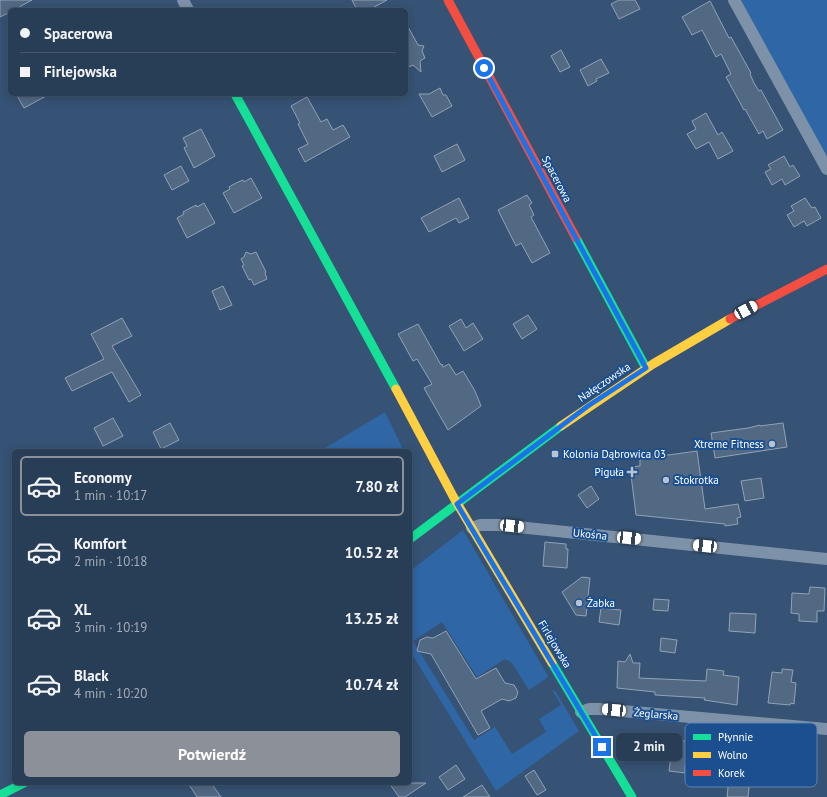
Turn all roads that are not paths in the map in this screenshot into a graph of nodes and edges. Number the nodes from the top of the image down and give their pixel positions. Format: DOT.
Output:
graph roads {
  1 [pos="448,0"];
  2 [pos="734,0"];
  3 [pos="236,96"];
  4 [pos="827,169"];
  5 [pos="827,269"];
  6 [pos="646,368"];
  7 [pos="457,504"];
  8 [pos="472,528"];
  9 [pos="412,538"];
  10 [pos="827,559"];
  11 [pos="581,712"];
  12 [pos="758,723"];
  13 [pos="817,728"];
  14 [pos="827,729"];
  15 [pos="20,785"];
  16 [pos="0,795"];
  17 [pos="632,797"];
  1 -- 6 [label="street, Spacerowa"];
  2 -- 4 [label="street"];
  3 -- 7 [label="street, Firlejowska"];
  5 -- 6 [label="street, Nałęczowska"];
  6 -- 7 [label="street, Nałęczowska"];
  7 -- 8 [label="street, Firlejowska"];
  7 -- 9 [label="street, Nałęczowska"];
  8 -- 10 [label="street, Ukośna"];
  8 -- 11 [label="street, Firlejowska"];
  11 -- 12 [label="street, Żeglarska"];
  11 -- 17 [label="street, Firlejowska"];
  13 -- 14 [label="street, Żeglarska"];
  15 -- 16 [label="street"];
}
